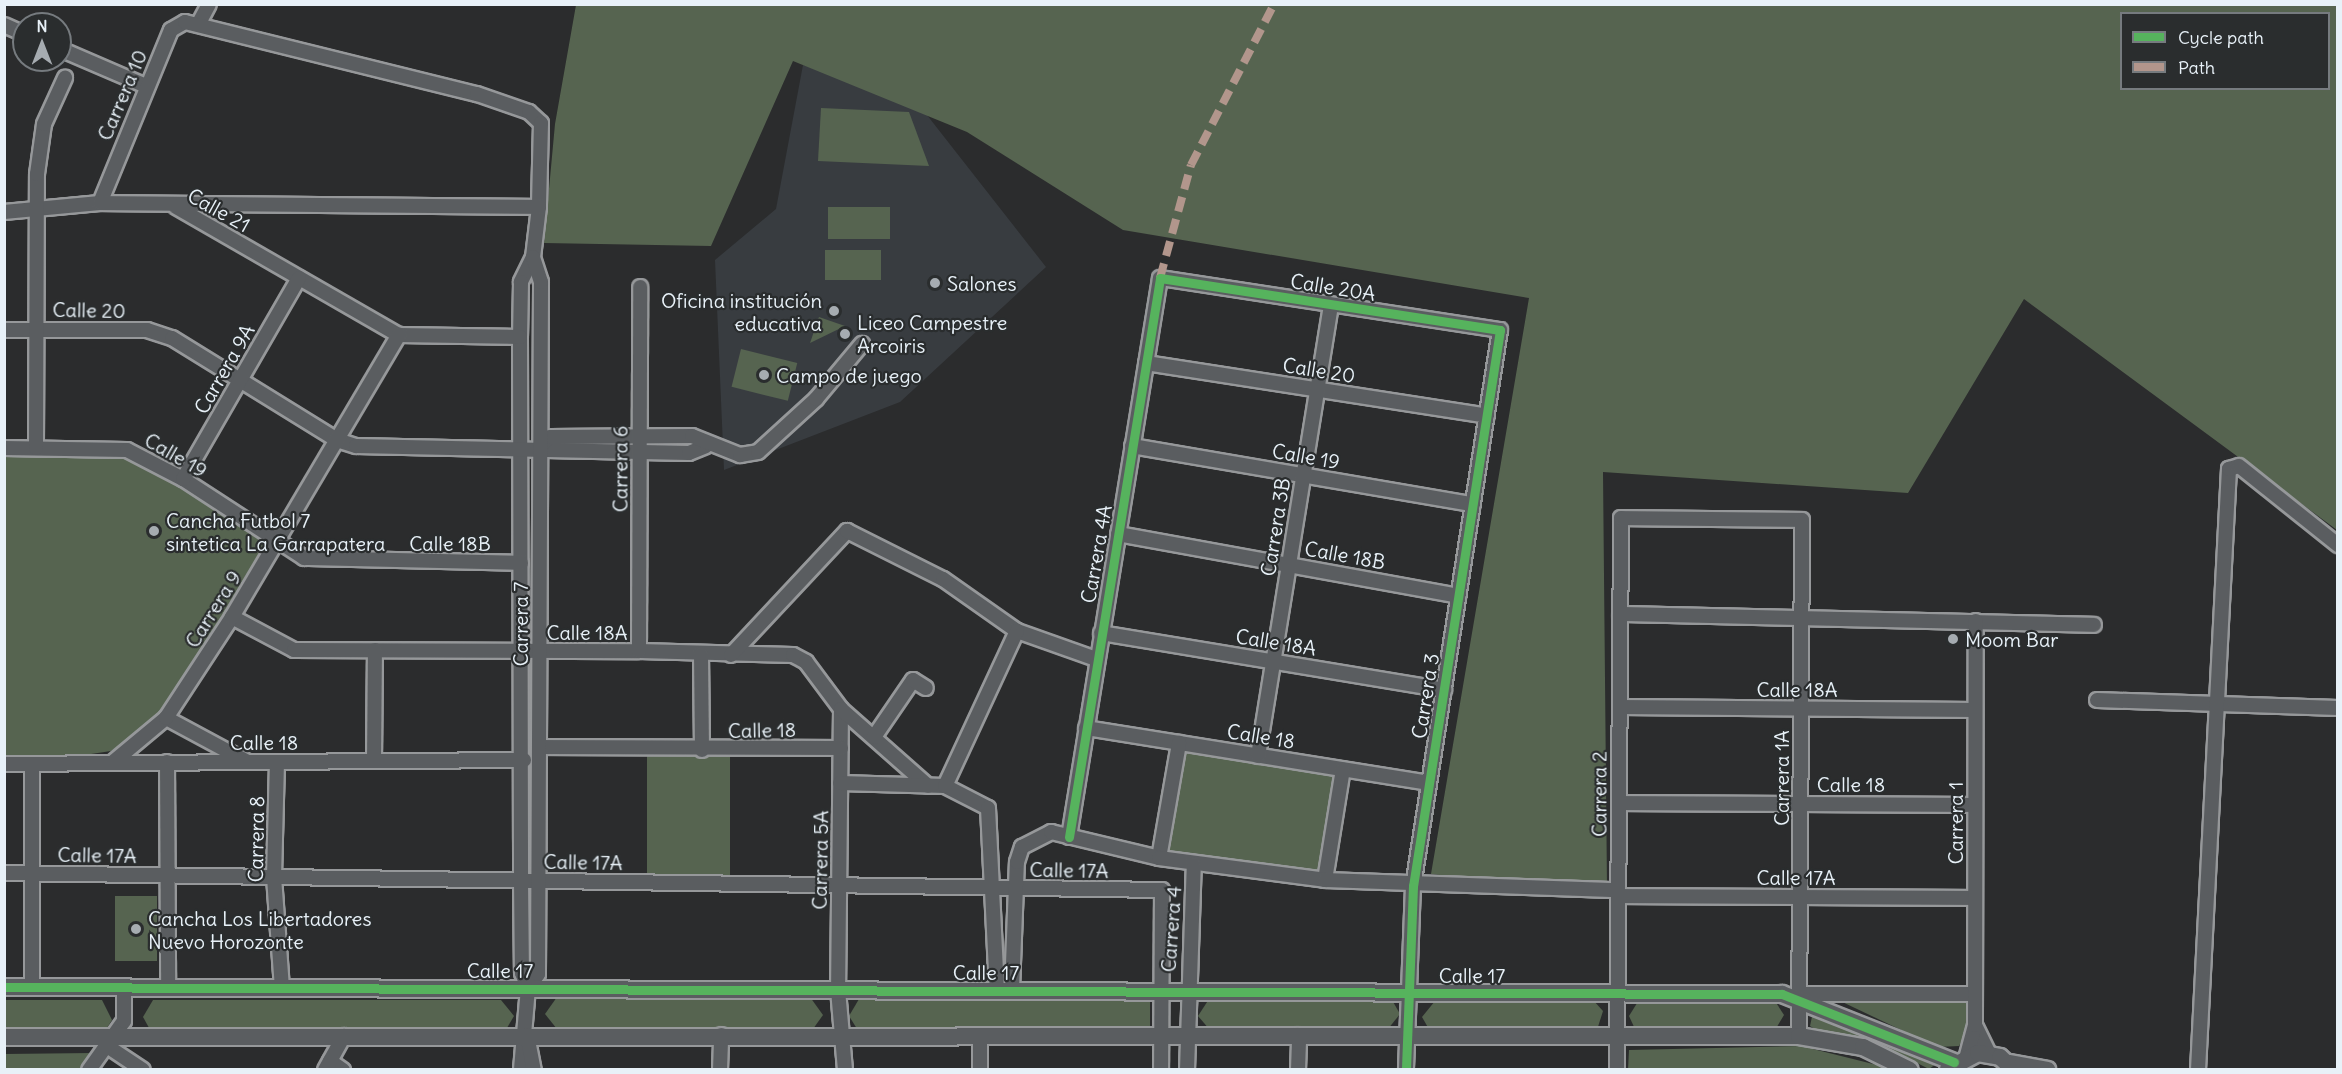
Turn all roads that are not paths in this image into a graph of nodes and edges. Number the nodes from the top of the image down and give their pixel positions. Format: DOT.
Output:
graph roads {
  1 [pos="209,4"];
  2 [pos="199,23"];
  3 [pos="72,54"];
  4 [pos="65,78"];
  5 [pos="146,86"];
  6 [pos="100,203"];
  7 [pos="174,206"];
  8 [pos="539,207"];
  9 [pos="4,212"];
  10 [pos="41,213"];
  11 [pos="532,257"];
  12 [pos="299,278"];
  13 [pos="1160,278"];
  14 [pos="640,287"];
  15 [pos="1331,305"];
  16 [pos="35,329"];
  17 [pos="4,330"];
  18 [pos="1500,330"];
  19 [pos="399,335"];
  20 [pos="520,337"];
  21 [pos="862,344"];
  22 [pos="1146,363"];
  23 [pos="239,382"];
  24 [pos="1317,389"];
  25 [pos="1487,416"];
  26 [pos="639,437"];
  27 [pos="336,440"];
  28 [pos="540,446"];
  29 [pos="1132,446"];
  30 [pos="520,447"];
  31 [pos="709,447"];
  32 [pos="4,448"];
  33 [pos="36,448"];
  34 [pos="639,453"];
  35 [pos="1303,475"];
  36 [pos="183,479"];
  37 [pos="1473,504"];
  38 [pos="1802,520"];
  39 [pos="1118,534"];
  40 [pos="276,544"];
  41 [pos="2337,545"];
  42 [pos="521,563"];
  43 [pos="1288,565"];
  44 [pos="1458,596"];
  45 [pos="1620,614"];
  46 [pos="232,617"];
  47 [pos="1801,617"];
  48 [pos="1976,621"];
  49 [pos="2094,625"];
  50 [pos="1017,631"];
  51 [pos="1101,633"];
  52 [pos="375,650"];
  53 [pos="523,651"];
  54 [pos="639,651"];
  55 [pos="540,652"];
  56 [pos="701,654"];
  57 [pos="731,655"];
  58 [pos="1096,659"];
  59 [pos="1273,662"];
  60 [pos="926,688"];
  61 [pos="1444,690"];
  62 [pos="2097,700"];
  63 [pos="2217,700"];
  64 [pos="1620,707"];
  65 [pos="1801,708"];
  66 [pos="2337,708"];
  67 [pos="841,709"];
  68 [pos="1975,710"];
  69 [pos="166,718"];
  70 [pos="1086,728"];
  71 [pos="874,737"];
  72 [pos="1179,743"];
  73 [pos="539,747"];
  74 [pos="841,748"];
  75 [pos="702,750"];
  76 [pos="1258,756"];
  77 [pos="524,760"];
  78 [pos="374,761"];
  79 [pos="167,762"];
  80 [pos="248,762"];
  81 [pos="277,762"];
  82 [pos="112,763"];
  83 [pos="4,764"];
  84 [pos="32,764"];
  85 [pos="1343,769"];
  86 [pos="840,783"];
  87 [pos="1429,783"];
  88 [pos="928,786"];
  89 [pos="945,786"];
  90 [pos="1619,803"];
  91 [pos="1800,804"];
  92 [pos="1974,804"];
  93 [pos="1069,837"];
  94 [pos="1159,858"];
  95 [pos="1194,864"];
  96 [pos="4,873"];
  97 [pos="32,874"];
  98 [pos="168,876"];
  99 [pos="274,877"];
  100 [pos="1325,880"];
  101 [pos="521,881"];
  102 [pos="539,881"];
  103 [pos="839,886"];
  104 [pos="1413,886"];
  105 [pos="995,888"];
  106 [pos="1014,888"];
  107 [pos="1618,893"];
  108 [pos="1800,897"];
  109 [pos="1974,898"];
  110 [pos="4,987"];
  111 [pos="32,987"];
  112 [pos="124,988"];
  113 [pos="168,988"];
  114 [pos="282,988"];
  115 [pos="528,988"];
  116 [pos="838,990"];
  117 [pos="1004,990"];
  118 [pos="1160,991"];
  119 [pos="1186,991"];
  120 [pos="1409,993"];
  121 [pos="1618,993"];
  122 [pos="1973,994"];
  123 [pos="1799,996"];
  124 [pos="1975,1025"];
  125 [pos="527,1035"];
  126 [pos="721,1035"];
  127 [pos="842,1035"];
  128 [pos="980,1035"];
  129 [pos="1160,1035"];
  130 [pos="1187,1035"];
  131 [pos="1299,1035"];
  132 [pos="1407,1035"];
  133 [pos="1617,1035"];
  134 [pos="344,1036"];
  135 [pos="1799,1036"];
  136 [pos="4,1037"];
  137 [pos="111,1041"];
  138 [pos="1989,1054"];
  139 [pos="1956,1062"];
  140 [pos="328,1065"];
  141 [pos="2011,1066"];
  142 [pos="88,1070"];
  143 [pos="143,1070"];
  144 [pos="343,1070"];
  145 [pos="520,1070"];
  146 [pos="534,1070"];
  147 [pos="720,1070"];
  148 [pos="845,1070"];
  149 [pos="980,1070"];
  150 [pos="1161,1070"];
  151 [pos="1187,1070"];
  152 [pos="1298,1070"];
  153 [pos="1406,1070"];
  154 [pos="1617,1070"];
  155 [pos="1910,1070"];
  156 [pos="2047,1070"];
  157 [pos="2198,1070"];
  1 -- 2 [label="street"];
  2 -- 5 [label="street, Carrera 10"];
  2 -- 8 [label="street, Carrera 7"];
  3 -- 5 [label="street"];
  4 -- 10 [label="street"];
  5 -- 6 [label="street, Carrera 10"];
  6 -- 7 [label="street, Calle 21"];
  6 -- 10 [label="street, Calle 21"];
  7 -- 8 [label="street"];
  7 -- 12 [label="street, Calle 21"];
  8 -- 11 [label="street, Carrera 7"];
  9 -- 10 [label="street, Calle 21"];
  10 -- 16 [label="street"];
  11 -- 20 [label="street, Carrera 7"];
  11 -- 28 [label="street, Carrera 7"];
  12 -- 19 [label="street, Calle 21"];
  12 -- 23 [label="street, Carrera 9A"];
  13 -- 15 [label="street, Calle 20A"];
  13 -- 22 [label="street, Carrera 4A"];
  14 -- 26 [label="street, Carrera 6"];
  15 -- 18 [label="street, Calle 20A"];
  15 -- 24 [label="street, Carrera 3B"];
  16 -- 17 [label="street, Calle 20"];
  16 -- 23 [label="street, Calle 20"];
  16 -- 33 [label="street"];
  18 -- 25 [label="street, Carrera 3"];
  19 -- 20 [label="street"];
  19 -- 27 [label="street, Carrera 9"];
  20 -- 30 [label="street, Carrera 7"];
  21 -- 31 [label="street"];
  22 -- 24 [label="street, Calle 20"];
  22 -- 29 [label="street, Carrera 4A"];
  23 -- 27 [label="street, Calle 20"];
  23 -- 36 [label="street, Carrera 9A"];
  24 -- 25 [label="street, Calle 20"];
  24 -- 35 [label="street, Carrera 3B"];
  25 -- 37 [label="street, Carrera 3"];
  26 -- 28 [label="street"];
  26 -- 31 [label="street"];
  26 -- 34 [label="street, Carrera 6"];
  27 -- 30 [label="street"];
  27 -- 40 [label="street, Carrera 9"];
  28 -- 30 [label="street"];
  28 -- 34 [label="street"];
  28 -- 55 [label="street, Carrera 7"];
  29 -- 35 [label="street, Calle 19"];
  29 -- 39 [label="street, Carrera 4A"];
  30 -- 42 [label="street, Carrera 7"];
  31 -- 34 [label="street"];
  32 -- 33 [label="street, Calle 19"];
  33 -- 36 [label="street, Calle 19"];
  34 -- 54 [label="street, Carrera 6"];
  35 -- 37 [label="street, Calle 19"];
  35 -- 43 [label="street, Carrera 3B"];
  36 -- 40 [label="street, Calle 19"];
  37 -- 44 [label="street, Carrera 3"];
  38 -- 45 [label="street, Carrera 2"];
  38 -- 47 [label="street, Carrera 1A"];
  39 -- 43 [label="street, Calle 18B"];
  39 -- 51 [label="street, Carrera 4A"];
  40 -- 42 [label="street, Calle 18B"];
  40 -- 46 [label="street, Carrera 9"];
  41 -- 63 [label="street"];
  42 -- 53 [label="street, Carrera 7"];
  43 -- 44 [label="street, Calle 18B"];
  43 -- 59 [label="street, Carrera 3B"];
  44 -- 61 [label="street, Carrera 3"];
  45 -- 47 [label="street"];
  45 -- 64 [label="street, Carrera 2"];
  46 -- 52 [label="street, Calle 18A"];
  46 -- 69 [label="street, Carrera 9"];
  47 -- 48 [label="street"];
  47 -- 65 [label="street, Carrera 1A"];
  48 -- 49 [label="street"];
  48 -- 68 [label="street, Carrera 1"];
  50 -- 57 [label="street"];
  50 -- 58 [label="street"];
  50 -- 89 [label="street"];
  51 -- 58 [label="street, Carrera 4A"];
  51 -- 59 [label="street, Calle 18A"];
  52 -- 53 [label="street, Calle 18A"];
  52 -- 78 [label="street"];
  53 -- 55 [label="street, Calle 18A"];
  53 -- 77 [label="street, Carrera 7"];
  54 -- 55 [label="street, Calle 18A"];
  54 -- 56 [label="street, Calle 18A"];
  55 -- 73 [label="street, Carrera 7"];
  56 -- 57 [label="street, Calle 18A"];
  56 -- 75 [label="street"];
  57 -- 67 [label="street, Calle 18A"];
  58 -- 70 [label="street, Carrera 4A"];
  59 -- 61 [label="street, Calle 18A"];
  59 -- 76 [label="street, Carrera 3B"];
  60 -- 71 [label="street"];
  61 -- 87 [label="street, Carrera 3"];
  62 -- 63 [label="street"];
  63 -- 66 [label="street"];
  63 -- 157 [label="street"];
  64 -- 65 [label="street, Calle 18A"];
  64 -- 90 [label="street, Carrera 2"];
  65 -- 68 [label="street, Calle 18A"];
  65 -- 91 [label="street, Carrera 1A"];
  67 -- 71 [label="street"];
  67 -- 74 [label="street, Carrera 5A"];
  68 -- 92 [label="street, Carrera 1"];
  69 -- 80 [label="street"];
  69 -- 82 [label="street, Carrera 9"];
  70 -- 72 [label="street, Calle 18"];
  70 -- 93 [label="street, Carrera 4A"];
  71 -- 88 [label="street"];
  72 -- 76 [label="street, Calle 18"];
  72 -- 94 [label="street, Carrera 4"];
  73 -- 75 [label="street, Calle 18"];
  73 -- 102 [label="street, Carrera 7"];
  74 -- 75 [label="street, Calle 18"];
  74 -- 86 [label="street, Carrera 5A"];
  76 -- 85 [label="street, Calle 18"];
  77 -- 78 [label="street, Calle 18"];
  77 -- 101 [label="street, Carrera 7"];
  78 -- 81 [label="street, Calle 18"];
  79 -- 80 [label="street, Calle 18"];
  79 -- 82 [label="street, Calle 18"];
  79 -- 98 [label="street"];
  80 -- 81 [label="street, Calle 18"];
  81 -- 99 [label="street, Carrera 8"];
  82 -- 84 [label="street, Calle 18"];
  83 -- 84 [label="street, Calle 18"];
  84 -- 97 [label="street"];
  85 -- 87 [label="street, Calle 18"];
  85 -- 100 [label="street"];
  86 -- 88 [label="street"];
  86 -- 103 [label="street, Carrera 5A"];
  87 -- 104 [label="street, Carrera 3"];
  88 -- 89 [label="street"];
  89 -- 105 [label="street"];
  90 -- 91 [label="street, Calle 18"];
  90 -- 107 [label="street, Carrera 2"];
  91 -- 92 [label="street, Calle 18"];
  91 -- 108 [label="street, Carrera 1A"];
  92 -- 109 [label="street, Carrera 1"];
  93 -- 94 [label="street, Calle 17A"];
  93 -- 106 [label="street, Calle 17A"];
  94 -- 95 [label="street, Calle 17A"];
  95 -- 100 [label="street, Calle 17A"];
  95 -- 119 [label="street, Carrera 4"];
  96 -- 97 [label="street, Calle 17A"];
  97 -- 98 [label="street, Calle 17A"];
  97 -- 111 [label="street"];
  98 -- 99 [label="street, Calle 17A"];
  98 -- 113 [label="street"];
  99 -- 101 [label="street, Calle 17A"];
  99 -- 114 [label="street, Carrera 8"];
  100 -- 104 [label="street, Calle 17A"];
  101 -- 102 [label="street, Calle 17A"];
  101 -- 115 [label="street, Carrera 7"];
  102 -- 103 [label="street, Calle 17A"];
  102 -- 115 [label="street, Carrera 7"];
  103 -- 105 [label="street, Calle 17A"];
  103 -- 116 [label="street, Carrera 5A"];
  104 -- 107 [label="street, Calle 17A"];
  104 -- 120 [label="street, Carrera 3"];
  105 -- 106 [label="street, Calle 17A"];
  105 -- 117 [label="street"];
  106 -- 117 [label="street"];
  106 -- 118 [label="street, Calle 17A"];
  107 -- 108 [label="street, Calle 17A"];
  107 -- 121 [label="street, Carrera 2"];
  108 -- 109 [label="street, Calle 17A"];
  108 -- 123 [label="street, Carrera 1A"];
  109 -- 122 [label="street, Carrera 1"];
  110 -- 111 [label="street, Calle 17"];
  111 -- 112 [label="street, Calle 17"];
  112 -- 113 [label="street, Calle 17"];
  112 -- 137 [label="street"];
  113 -- 114 [label="street, Calle 17"];
  114 -- 115 [label="street, Calle 17"];
  115 -- 116 [label="street, Calle 17"];
  115 -- 125 [label="street, Carrera 7"];
  116 -- 117 [label="street, Calle 17"];
  116 -- 127 [label="street, Carrera 5A"];
  117 -- 118 [label="street, Calle 17"];
  118 -- 119 [label="street, Calle 17"];
  118 -- 129 [label="street"];
  119 -- 120 [label="street, Calle 17"];
  119 -- 130 [label="street, Carrera 4"];
  120 -- 121 [label="street, Calle 17"];
  120 -- 132 [label="street, Carrera 3"];
  121 -- 123 [label="street, Calle 17"];
  121 -- 133 [label="street, Carrera 2"];
  122 -- 123 [label="street"];
  122 -- 124 [label="street, Carrera 1"];
  123 -- 135 [label="street, Carrera 1A"];
  123 -- 139 [label="street, Calle 17"];
  124 -- 138 [label="street, Carrera 1"];
  124 -- 139 [label="street, Carrera 1"];
  125 -- 126 [label="street"];
  125 -- 134 [label="street"];
  125 -- 145 [label="street, Carrera 7"];
  125 -- 146 [label="street, Carrera 7"];
  126 -- 127 [label="street"];
  126 -- 147 [label="street"];
  127 -- 128 [label="street"];
  127 -- 148 [label="street, Carrera 5A"];
  128 -- 129 [label="street"];
  128 -- 149 [label="street"];
  129 -- 130 [label="street"];
  129 -- 150 [label="street"];
  130 -- 131 [label="street"];
  130 -- 151 [label="street, Carrera 4"];
  131 -- 132 [label="street"];
  131 -- 152 [label="street"];
  132 -- 133 [label="street"];
  132 -- 153 [label="street, Carrera 3"];
  133 -- 135 [label="street"];
  133 -- 154 [label="street, Carrera 2"];
  134 -- 137 [label="street"];
  134 -- 140 [label="street"];
  135 -- 155 [label="street"];
  136 -- 137 [label="street"];
  137 -- 142 [label="street"];
  137 -- 143 [label="street"];
  138 -- 139 [label="street"];
  138 -- 141 [label="street"];
  140 -- 144 [label="street"];
  141 -- 156 [label="street"];
}
